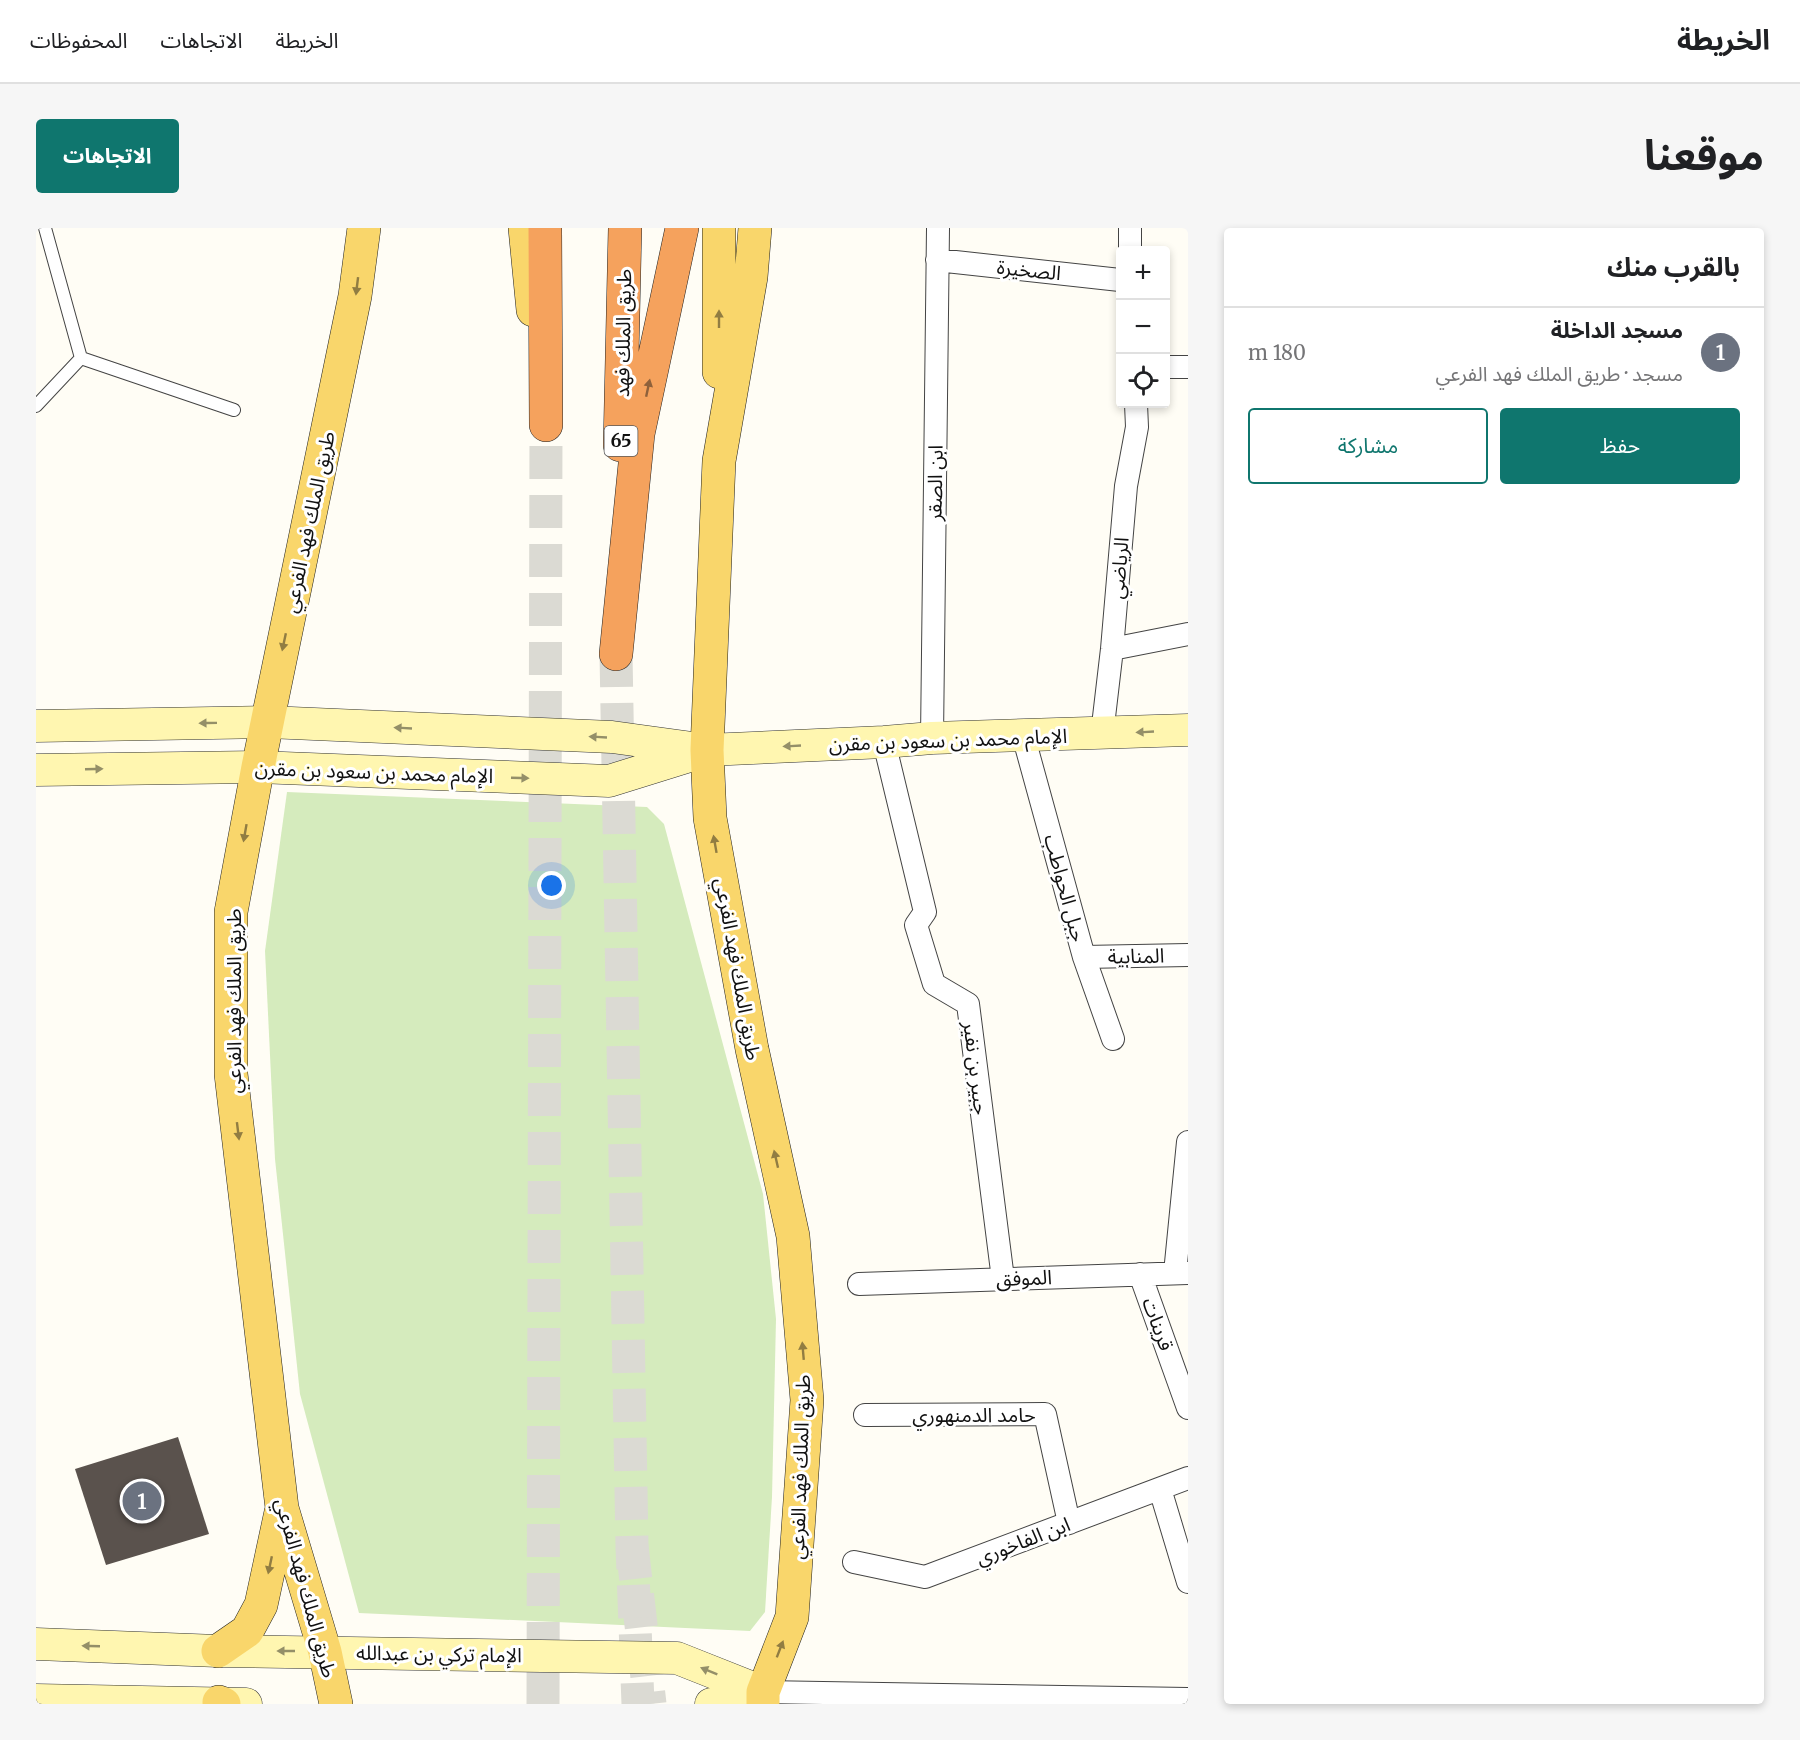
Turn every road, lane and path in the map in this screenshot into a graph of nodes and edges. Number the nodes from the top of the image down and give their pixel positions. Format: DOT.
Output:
graph roads {
  1 [pos="45,228"];
  2 [pos="364,228"];
  3 [pos="525,228"];
  4 [pos="545,228"];
  5 [pos="625,228"];
  6 [pos="682,228"];
  7 [pos="719,228"];
  8 [pos="755,228"];
  9 [pos="938,228"];
  10 [pos="1130,228"];
  11 [pos="1130,246"];
  12 [pos="937,260"];
  13 [pos="1116,280"];
  14 [pos="81,358"];
  15 [pos="1188,367"];
  16 [pos="1170,368"];
  17 [pos="36,406"];
  18 [pos="1136,408"];
  19 [pos="234,410"];
  20 [pos="546,425"];
  21 [pos="719,461"];
  22 [pos="1188,634"];
  23 [pos="1112,650"];
  24 [pos="267,722"];
  25 [pos="36,726"];
  26 [pos="1188,730"];
  27 [pos="1102,734"];
  28 [pos="1023,735"];
  29 [pos="932,738"];
  30 [pos="884,742"];
  31 [pos="707,750"];
  32 [pos="258,767"];
  33 [pos="36,770"];
  34 [pos="1188,955"];
  35 [pos="1083,957"];
  36 [pos="1113,1039"];
  37 [pos="1188,1142"];
  38 [pos="1181,1273"];
  39 [pos="1140,1274"];
  40 [pos="1003,1279"];
  41 [pos="860,1284"];
  42 [pos="1188,1408"];
  43 [pos="865,1415"];
  44 [pos="1188,1478"];
  45 [pos="1160,1489"];
  46 [pos="282,1508"];
  47 [pos="1069,1523"];
  48 [pos="854,1562"];
  49 [pos="1188,1582"];
  50 [pos="36,1644"];
  51 [pos="218,1651"];
  52 [pos="324,1652"];
  53 [pos="763,1698"];
  54 [pos="1188,1699"];
  55 [pos="937,1700"];
  56 [pos="42,1701"];
  57 [pos="230,1703"];
  58 [pos="336,1704"];
  59 [pos="711,1704"];
  1 -- 14 [label="lane"];
  2 -- 24 [label="main road, طريق الملك فهد الفرعي, one-way"];
  3 -- 20 [label="main road"];
  4 -- 20 [label="highway"];
  5 -- 6 [label="highway, طريق الملك فهد / 65, one-way"];
  21 -- 7 [label="main road, one-way"];
  8 -- 21 [label="main road, طريق الملك فهد الفرعي"];
  9 -- 12 [label="street, ابن الصقر"];
  10 -- 11 [label="street"];
  12 -- 13 [label="street, الصخيرة"];
  12 -- 29 [label="street, ابن الصقر"];
  14 -- 17 [label="lane"];
  14 -- 19 [label="lane"];
  15 -- 16 [label="street"];
  18 -- 23 [label="street, الرياضي"];
  21 -- 31 [label="main road, طريق الملك فهد الفرعي"];
  22 -- 23 [label="street"];
  23 -- 27 [label="street, الرياضي"];
  24 -- 25 [label="street, الإمام محمد بن سعود بن مقرن, one-way"];
  31 -- 24 [label="street, الإمام محمد بن سعود بن مقرن, one-way"];
  24 -- 32 [label="main road, طريق الملك فهد الفرعي"];
  26 -- 27 [label="street, الإمام محمد بن سعود بن مقرن, one-way"];
  27 -- 28 [label="street, الإمام محمد بن سعود بن مقرن"];
  28 -- 29 [label="street, الإمام محمد بن سعود بن مقرن"];
  28 -- 35 [label="street, جبل الحواطب"];
  29 -- 30 [label="street, الإمام محمد بن سعود بن مقرن"];
  30 -- 31 [label="street, الإمام محمد بن سعود بن مقرن, one-way"];
  30 -- 40 [label="street, جبير بن نفير"];
  32 -- 31 [label="street, الإمام محمد بن سعود بن مقرن, one-way"];
  53 -- 31 [label="main road, طريق الملك فهد الفرعي, one-way"];
  33 -- 32 [label="street, الإمام محمد بن سعود بن مقرن, one-way"];
  32 -- 46 [label="main road, طريق الملك فهد الفرعي, one-way"];
  34 -- 35 [label="street, المنابية"];
  35 -- 36 [label="street, جبل الحواطب"];
  37 -- 38 [label="street, قرينات"];
  38 -- 39 [label="street, الموفق"];
  39 -- 40 [label="street, الموفق"];
  39 -- 42 [label="street, قرينات"];
  40 -- 41 [label="street, الموفق"];
  43 -- 47 [label="street, حامد الدمنهوري"];
  44 -- 45 [label="street, ابن الفاخوري"];
  45 -- 47 [label="street, ابن الفاخوري"];
  45 -- 49 [label="street"];
  46 -- 51 [label="main road, one-way"];
  46 -- 52 [label="main road, طريق الملك فهد الفرعي"];
  47 -- 48 [label="street, ابن الفاخوري"];
  51 -- 50 [label="street, الإمام تركي بن عبدالله, one-way"];
  52 -- 51 [label="street, الإمام تركي بن عبدالله, one-way"];
  53 -- 52 [label="street, الإمام تركي بن عبدالله, one-way"];
  52 -- 58 [label="main road, طريق الملك فهد الفرعي"];
  53 -- 55 [label="street, الإمام تركي بن عبدالله"];
  53 -- 59 [label="street, الإمام تركي بن عبدالله"];
  54 -- 55 [label="street, الإمام تركي بن عبدالله"];
  56 -- 57 [label="street"];
}
